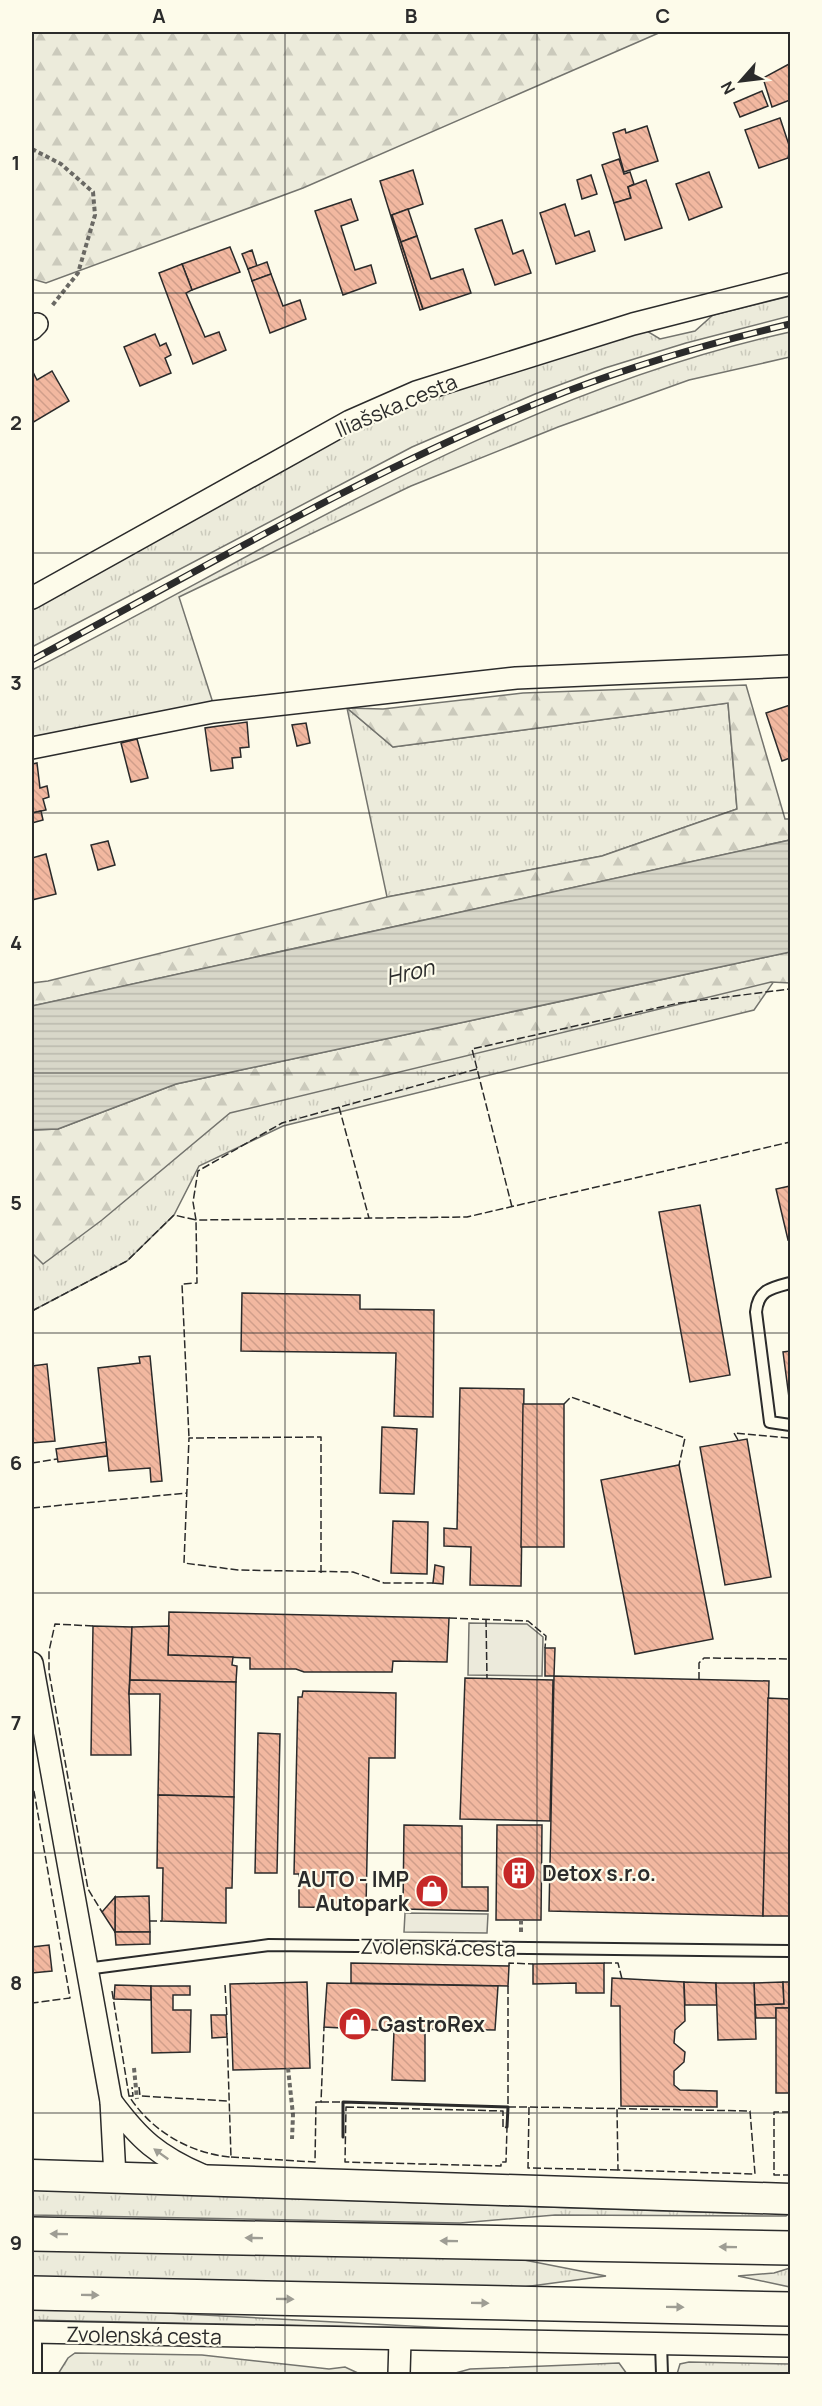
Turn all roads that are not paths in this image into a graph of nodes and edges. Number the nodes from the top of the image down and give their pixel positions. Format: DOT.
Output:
graph roads {
  1 [pos="790,284"];
  2 [pos="32,598"];
  3 [pos="790,666"];
  4 [pos="32,748"];
  5 [pos="790,1283"];
  6 [pos="790,1425"];
  7 [pos="32,1664"];
  8 [pos="790,1951"];
  9 [pos="86,1969"];
  10 [pos="111,2101"];
  11 [pos="32,2175"];
  12 [pos="115,2177"];
  13 [pos="213,2180"];
  14 [pos="790,2199"];
  15 [pos="32,2234"];
  16 [pos="789,2247"];
  17 [pos="32,2294"];
  18 [pos="790,2309"];
  19 [pos="34,2332"];
  20 [pos="400,2340"];
  21 [pos="662,2344"];
  22 [pos="790,2346"];
  23 [pos="36,2374"];
  24 [pos="399,2374"];
  25 [pos="662,2374"];
  1 -- 2 [label="street, Iliašska cesta"];
  3 -- 4 [label="street"];
  5 -- 6 [label="lane"];
  7 -- 9 [label="street"];
  8 -- 9 [label="lane, Zvolenská cesta"];
  9 -- 10 [label="street"];
  10 -- 12 [label="street"];
  13 -- 10 [label="street, one-way"];
  11 -- 12 [label="main road"];
  12 -- 13 [label="main road"];
  13 -- 14 [label="main road"];
  16 -- 15 [label="highway, one-way"];
  17 -- 18 [label="highway, one-way"];
  19 -- 20 [label="street, Zvolenská cesta"];
  19 -- 23 [label="lane"];
  20 -- 21 [label="street, Zvolenská cesta"];
  20 -- 24 [label="street"];
  21 -- 22 [label="street, Zvolenská cesta"];
  21 -- 25 [label="lane"];
}
